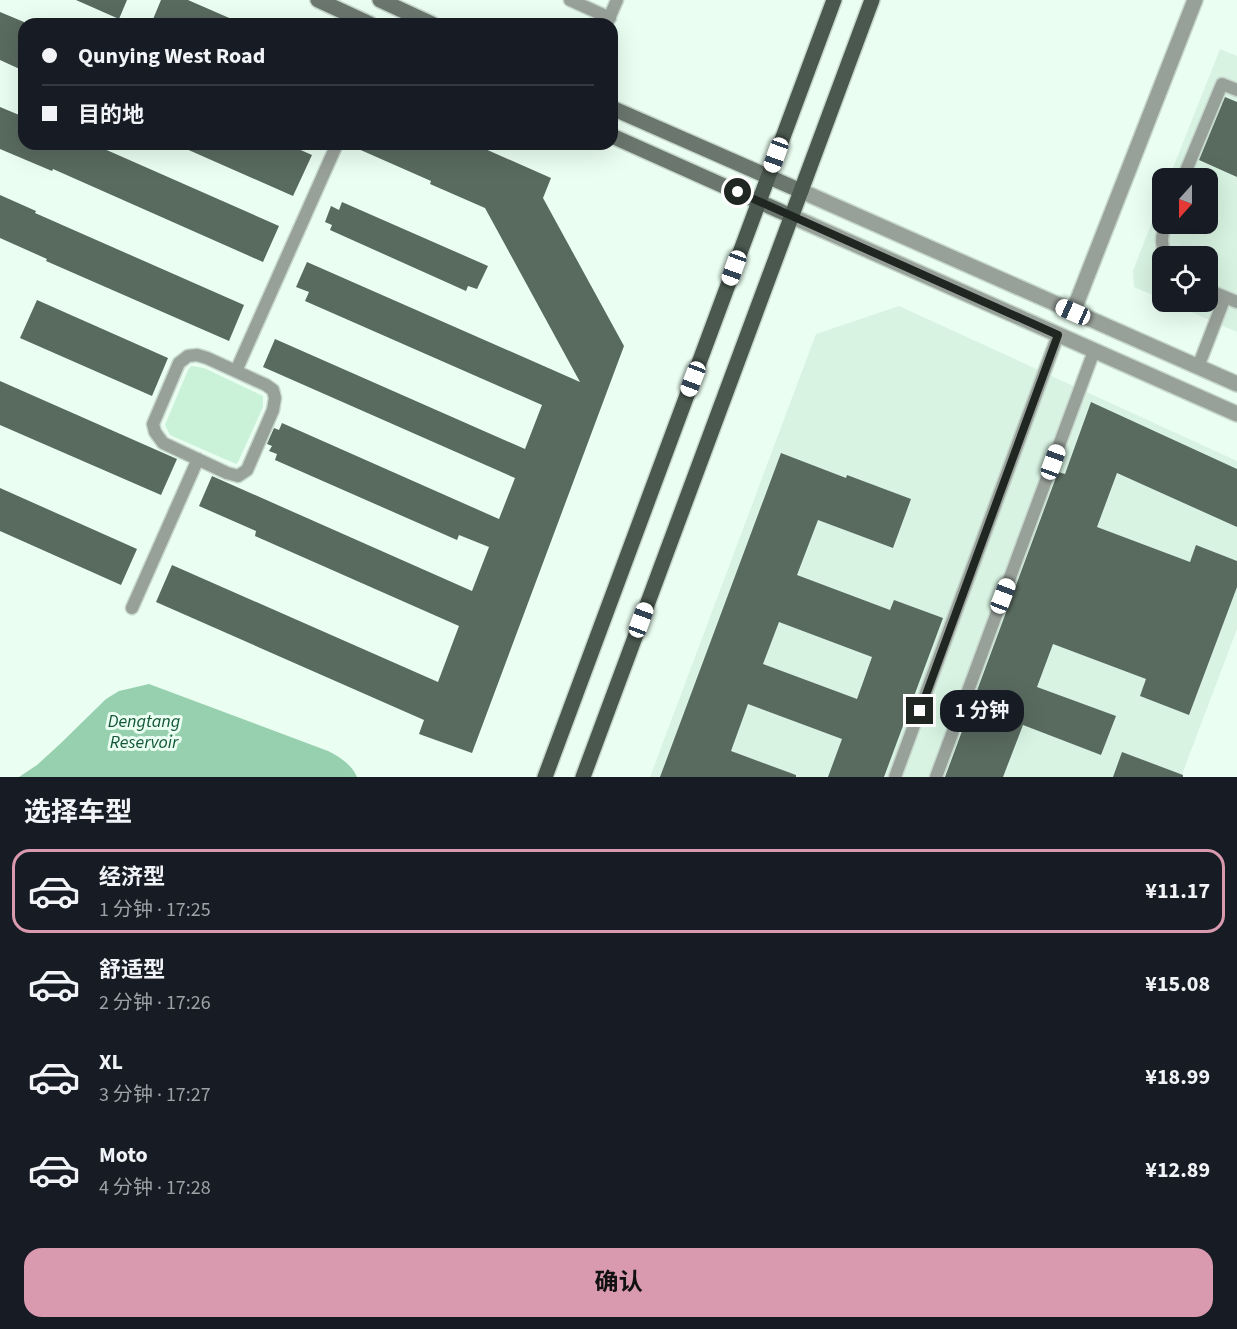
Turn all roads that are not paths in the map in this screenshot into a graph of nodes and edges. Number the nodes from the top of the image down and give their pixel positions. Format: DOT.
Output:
graph roads {
  1 [pos="318,0"];
  2 [pos="380,0"];
  3 [pos="570,0"];
  4 [pos="617,0"];
  5 [pos="834,0"];
  6 [pos="872,0"];
  7 [pos="1195,0"];
  8 [pos="357,18"];
  9 [pos="419,18"];
  10 [pos="603,18"];
  11 [pos="609,18"];
  12 [pos="1237,90"];
  13 [pos="618,111"];
  14 [pos="618,139"];
  15 [pos="334,150"];
  16 [pos="1188,168"];
  17 [pos="768,177"];
  18 [pos="801,191"];
  19 [pos="759,202"];
  20 [pos="791,216"];
  21 [pos="1231,300"];
  22 [pos="1073,312"];
  23 [pos="1058,335"];
  24 [pos="1094,351"];
  25 [pos="1198,367"];
  26 [pos="237,371"];
  27 [pos="1237,384"];
  28 [pos="1237,414"];
  29 [pos="198,459"];
  30 [pos="132,608"];
  31 [pos="545,777"];
  32 [pos="583,777"];
  33 [pos="895,777"];
  34 [pos="936,777"];
  1 -- 8 [label="main road"];
  2 -- 9 [label="main road"];
  3 -- 10 [label="lane"];
  4 -- 11 [label="lane"];
  5 -- 17 [label="main road"];
  6 -- 18 [label="main road"];
  7 -- 22 [label="street"];
  12 -- 16 [label="lane"];
  13 -- 17 [label="main road"];
  14 -- 19 [label="main road"];
  15 -- 26 [label="lane"];
  17 -- 18 [label="main road"];
  17 -- 19 [label="main road"];
  18 -- 20 [label="main road"];
  18 -- 22 [label="street"];
  19 -- 20 [label="main road"];
  19 -- 31 [label="main road"];
  20 -- 23 [label="street"];
  20 -- 32 [label="main road"];
  21 -- 25 [label="lane"];
  22 -- 25 [label="street"];
  23 -- 24 [label="street"];
  23 -- 33 [label="lane"];
  24 -- 28 [label="street"];
  24 -- 34 [label="lane"];
  25 -- 27 [label="street"];
  26 -- 29 [label="lane"];
  26 -- 29 [label="lane"];
  29 -- 30 [label="lane"];
}
